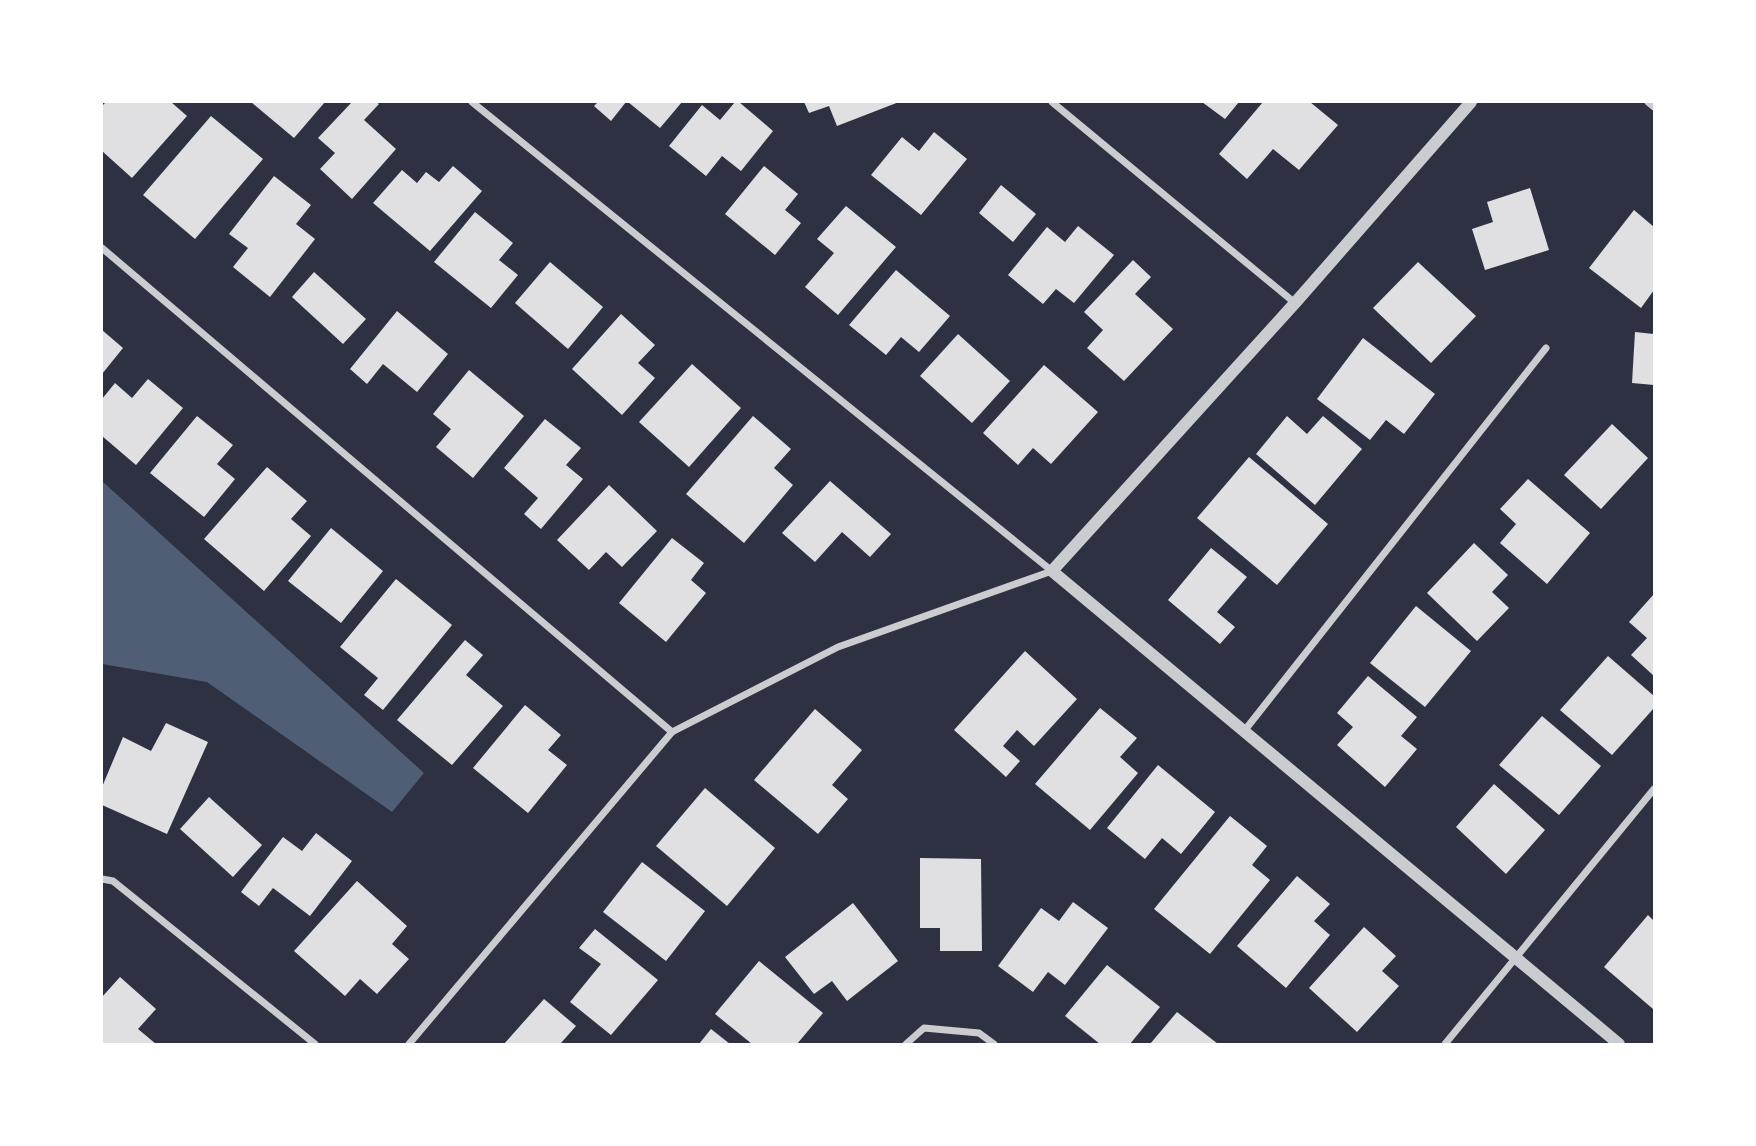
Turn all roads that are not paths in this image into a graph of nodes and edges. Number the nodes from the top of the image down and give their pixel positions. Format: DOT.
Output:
graph roads {
  1 [pos="472,102"];
  2 [pos="1052,102"];
  3 [pos="1471,102"];
  4 [pos="1648,102"];
  5 [pos="1654,107"];
  6 [pos="102,248"];
  7 [pos="1295,303"];
  8 [pos="1546,348"];
  9 [pos="1052,571"];
  10 [pos="1245,730"];
  11 [pos="672,732"];
  12 [pos="1654,789"];
  13 [pos="102,879"];
  14 [pos="1514,958"];
  15 [pos="315,1045"];
  16 [pos="410,1045"];
  17 [pos="906,1045"];
  18 [pos="994,1045"];
  19 [pos="1445,1045"];
  20 [pos="1619,1045"];
  1 -- 9 [label="street"];
  2 -- 7 [label="street"];
  3 -- 7 [label="street"];
  4 -- 5 [label="street"];
  6 -- 11 [label="street"];
  7 -- 9 [label="street"];
  8 -- 10 [label="street"];
  9 -- 10 [label="street"];
  9 -- 11 [label="street"];
  10 -- 14 [label="street"];
  11 -- 16 [label="street"];
  12 -- 14 [label="street"];
  13 -- 15 [label="street"];
  14 -- 19 [label="street"];
  14 -- 20 [label="street"];
  17 -- 18 [label="street"];
}
